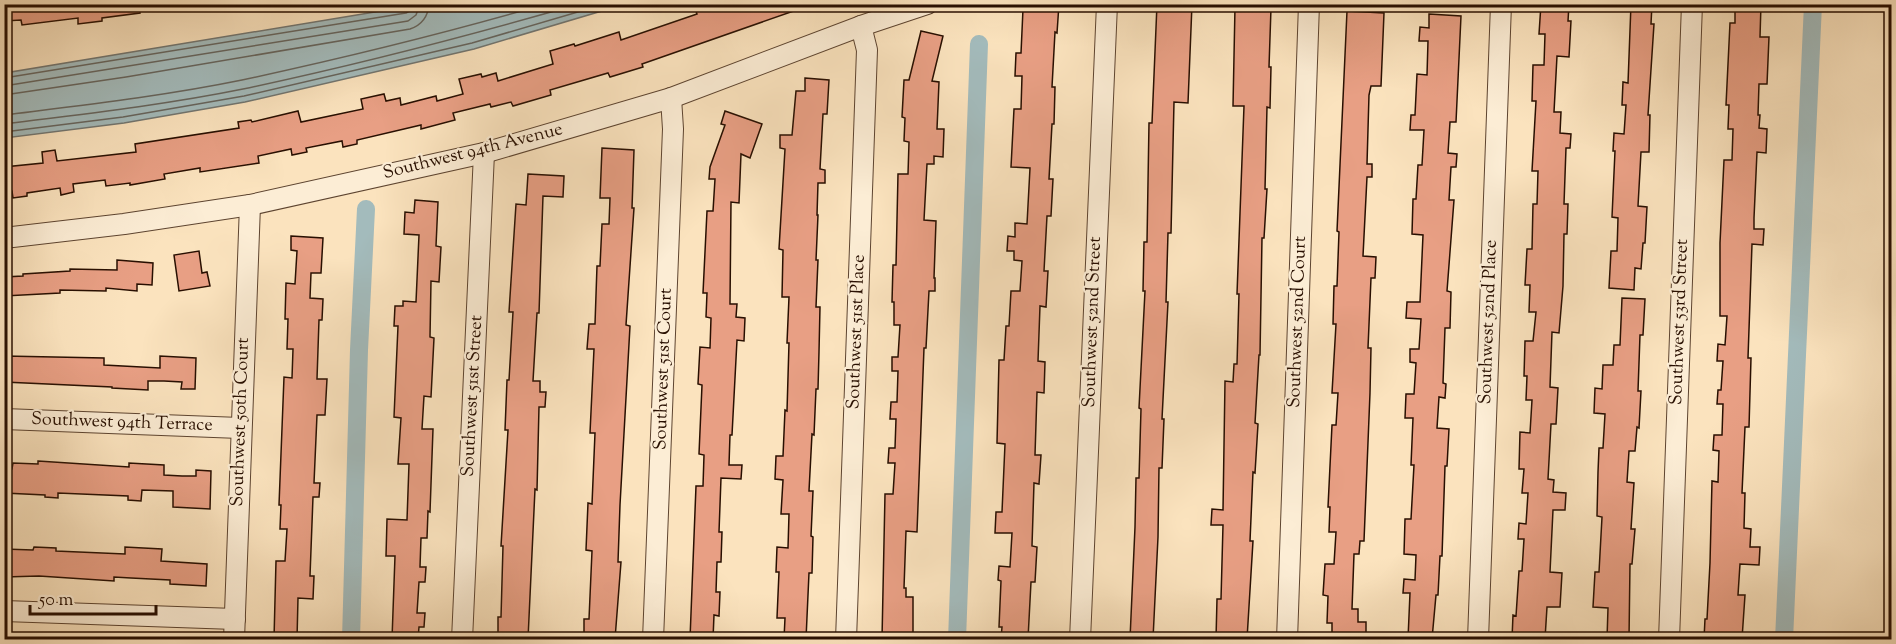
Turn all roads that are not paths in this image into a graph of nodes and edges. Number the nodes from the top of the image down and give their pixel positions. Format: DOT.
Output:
graph roads {
  1 [pos="927,4"];
  2 [pos="1107,4"];
  3 [pos="1309,4"];
  4 [pos="1501,4"];
  5 [pos="1692,4"];
  6 [pos="861,26"];
  7 [pos="671,98"];
  8 [pos="484,153"];
  9 [pos="250,205"];
  10 [pos="4,238"];
  11 [pos="4,419"];
  12 [pos="240,428"];
  13 [pos="4,611"];
  14 [pos="235,619"];
  15 [pos="234,639"];
  16 [pos="462,639"];
  17 [pos="654,639"];
  18 [pos="846,639"];
  19 [pos="1080,639"];
  20 [pos="1287,639"];
  21 [pos="1478,639"];
  22 [pos="1669,639"];
  1 -- 6 [label="street, Southwest 94th Avenue"];
  2 -- 19 [label="street, Southwest 52nd Street"];
  3 -- 20 [label="street, Southwest 52nd Court"];
  4 -- 21 [label="street, Southwest 52nd Place"];
  5 -- 22 [label="street, Southwest 53rd Street"];
  6 -- 7 [label="street, Southwest 94th Avenue"];
  6 -- 18 [label="street, Southwest 51st Place"];
  7 -- 8 [label="street, Southwest 94th Avenue"];
  7 -- 17 [label="street, Southwest 51st Court"];
  8 -- 9 [label="street, Southwest 94th Avenue"];
  8 -- 16 [label="street, Southwest 51st Street"];
  9 -- 10 [label="street, Southwest 94th Avenue"];
  9 -- 12 [label="street, Southwest 50th Court"];
  11 -- 12 [label="street, Southwest 94th Terrace"];
  12 -- 14 [label="street, Southwest 50th Court"];
  13 -- 14 [label="street"];
  14 -- 15 [label="street, Southwest 50th Court"];
}
